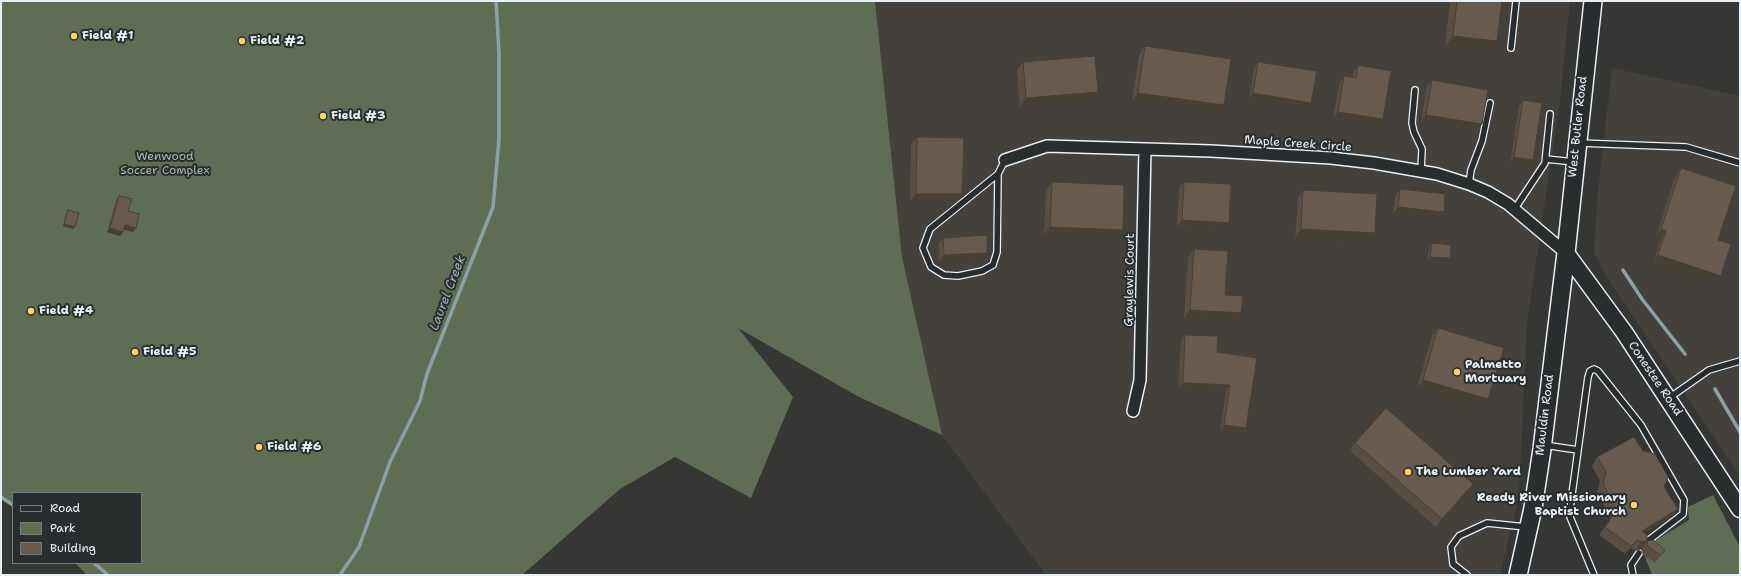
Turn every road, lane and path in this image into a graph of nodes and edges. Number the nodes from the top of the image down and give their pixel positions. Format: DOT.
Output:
graph roads {
  1 [pos="1516,1"];
  2 [pos="1593,1"];
  3 [pos="1511,48"];
  4 [pos="1415,90"];
  5 [pos="1490,103"];
  6 [pos="1550,114"];
  7 [pos="1576,143"];
  8 [pos="1145,149"];
  9 [pos="1546,159"];
  10 [pos="1005,160"];
  11 [pos="1574,162"];
  12 [pos="1740,163"];
  13 [pos="1422,171"];
  14 [pos="998,174"];
  15 [pos="1469,184"];
  16 [pos="1514,210"];
  17 [pos="1566,253"];
  18 [pos="1740,361"];
  19 [pos="1668,398"];
  20 [pos="1133,411"];
  21 [pos="1542,445"];
  22 [pos="1578,450"];
  23 [pos="1740,509"];
  24 [pos="1529,528"];
  25 [pos="1644,546"];
  26 [pos="1639,553"];
  27 [pos="1467,575"];
  28 [pos="1518,575"];
  29 [pos="1594,575"];
  30 [pos="1632,575"];
  1 -- 3 [label="lane"];
  2 -- 7 [label="main road, West Butler Road"];
  4 -- 13 [label="lane"];
  5 -- 15 [label="lane"];
  6 -- 9 [label="lane"];
  7 -- 11 [label="main road, West Butler Road"];
  7 -- 12 [label="lane"];
  8 -- 10 [label="street, Maple Creek Circle"];
  8 -- 13 [label="street, Maple Creek Circle"];
  8 -- 20 [label="street, Graylewis Court"];
  9 -- 11 [label="lane"];
  9 -- 16 [label="lane"];
  10 -- 14 [label="lane"];
  11 -- 17 [label="main road, West Butler Road"];
  13 -- 15 [label="street, Maple Creek Circle"];
  14 -- 14 [label="lane"];
  15 -- 16 [label="street, Maple Creek Circle"];
  16 -- 17 [label="street, Maple Creek Circle"];
  17 -- 19 [label="main road, Conestee Road"];
  17 -- 21 [label="main road, Mauldin Road"];
  18 -- 19 [label="lane"];
  19 -- 23 [label="main road, Conestee Road"];
  21 -- 22 [label="lane"];
  21 -- 24 [label="main road, Mauldin Road"];
  22 -- 25 [label="lane"];
  22 -- 29 [label="lane"];
  24 -- 27 [label="lane"];
  24 -- 28 [label="main road, Mauldin Road"];
  26 -- 30 [label="lane"];
}
